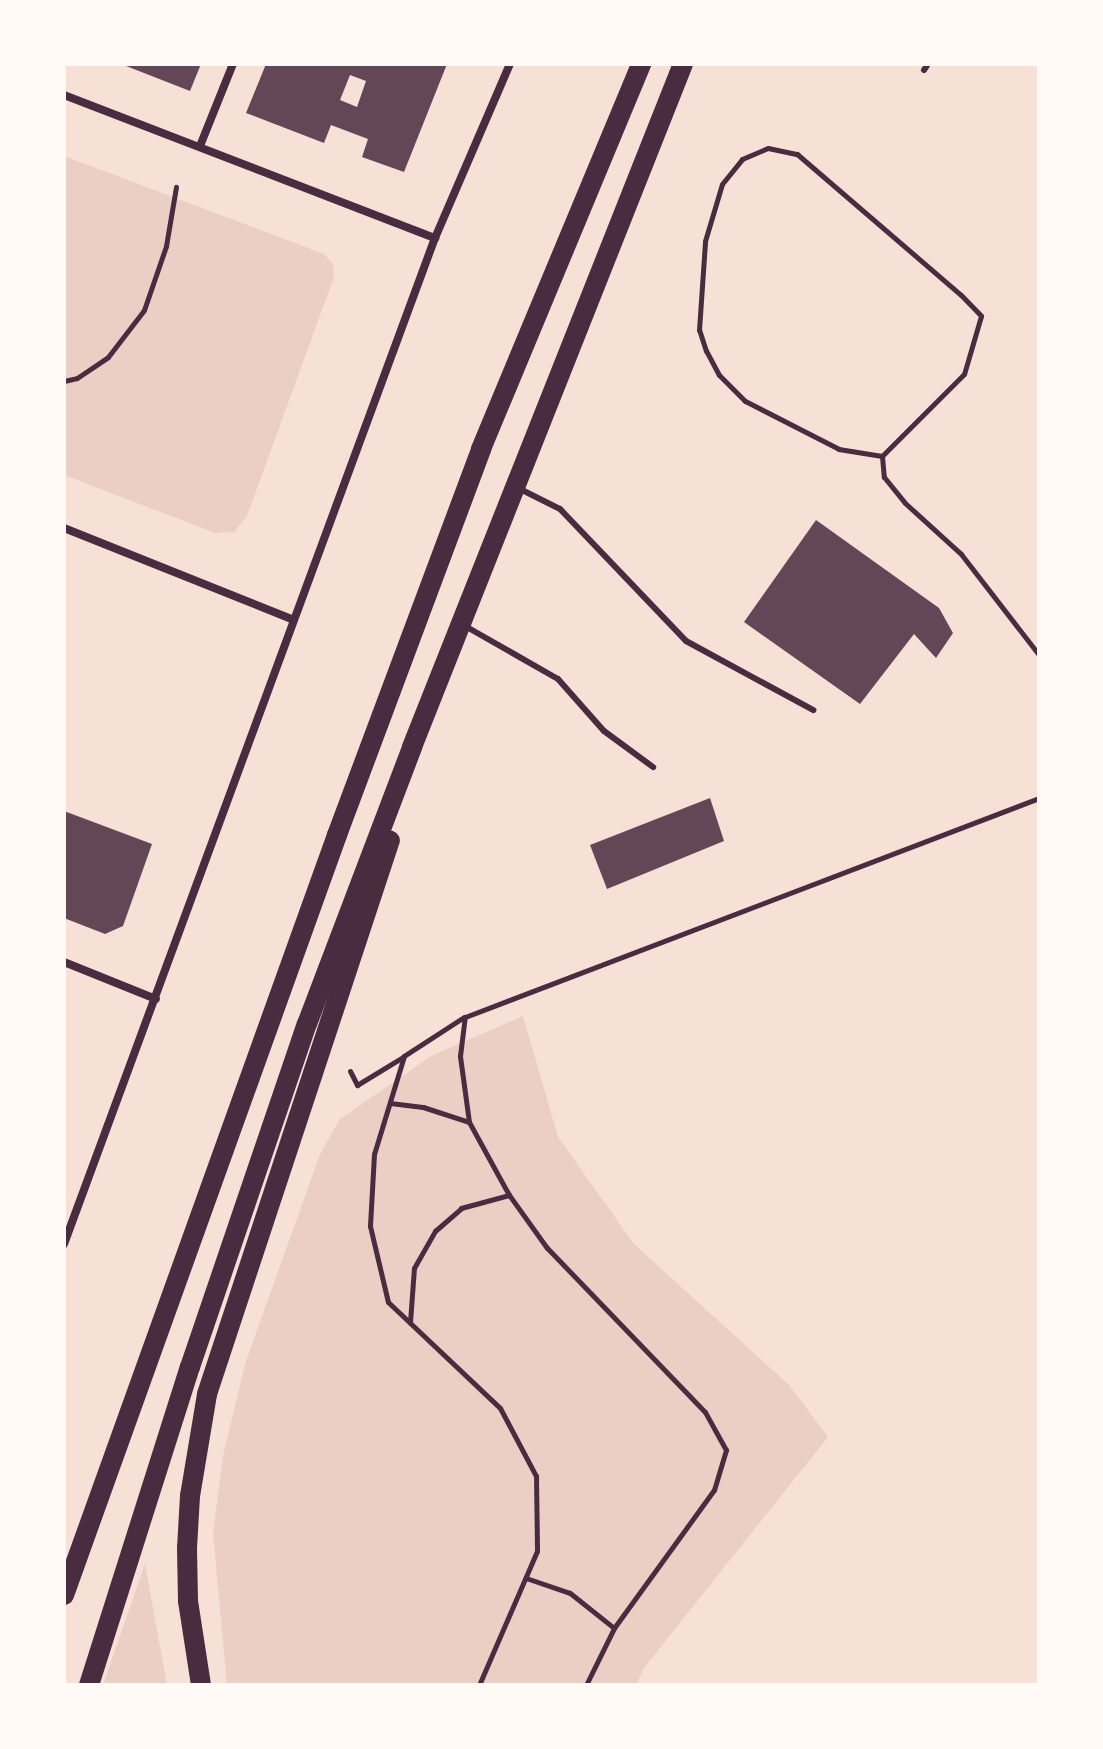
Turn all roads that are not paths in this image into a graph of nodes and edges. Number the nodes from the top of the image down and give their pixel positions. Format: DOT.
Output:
graph roads {
  1 [pos="233,64"];
  2 [pos="510,64"];
  3 [pos="641,64"];
  4 [pos="683,64"];
  5 [pos="64,95"];
  6 [pos="200,146"];
  7 [pos="435,238"];
  8 [pos="517,487"];
  9 [pos="64,528"];
  10 [pos="292,619"];
  11 [pos="461,624"];
  12 [pos="813,710"];
  13 [pos="412,747"];
  14 [pos="653,767"];
  15 [pos="64,962"];
  16 [pos="156,999"];
  17 [pos="64,1244"];
  18 [pos="64,1595"];
  19 [pos="89,1685"];
  20 [pos="201,1685"];
  1 -- 6 [label="street"];
  2 -- 7 [label="street"];
  3 -- 18 [label="main road"];
  4 -- 8 [label="main road"];
  5 -- 6 [label="street"];
  6 -- 7 [label="street"];
  7 -- 10 [label="street"];
  8 -- 11 [label="main road"];
  8 -- 12 [label="lane"];
  9 -- 10 [label="street"];
  10 -- 16 [label="street"];
  11 -- 13 [label="main road"];
  11 -- 14 [label="lane"];
  13 -- 19 [label="main road"];
  13 -- 20 [label="main road"];
  15 -- 16 [label="street"];
  16 -- 17 [label="street"];
}
